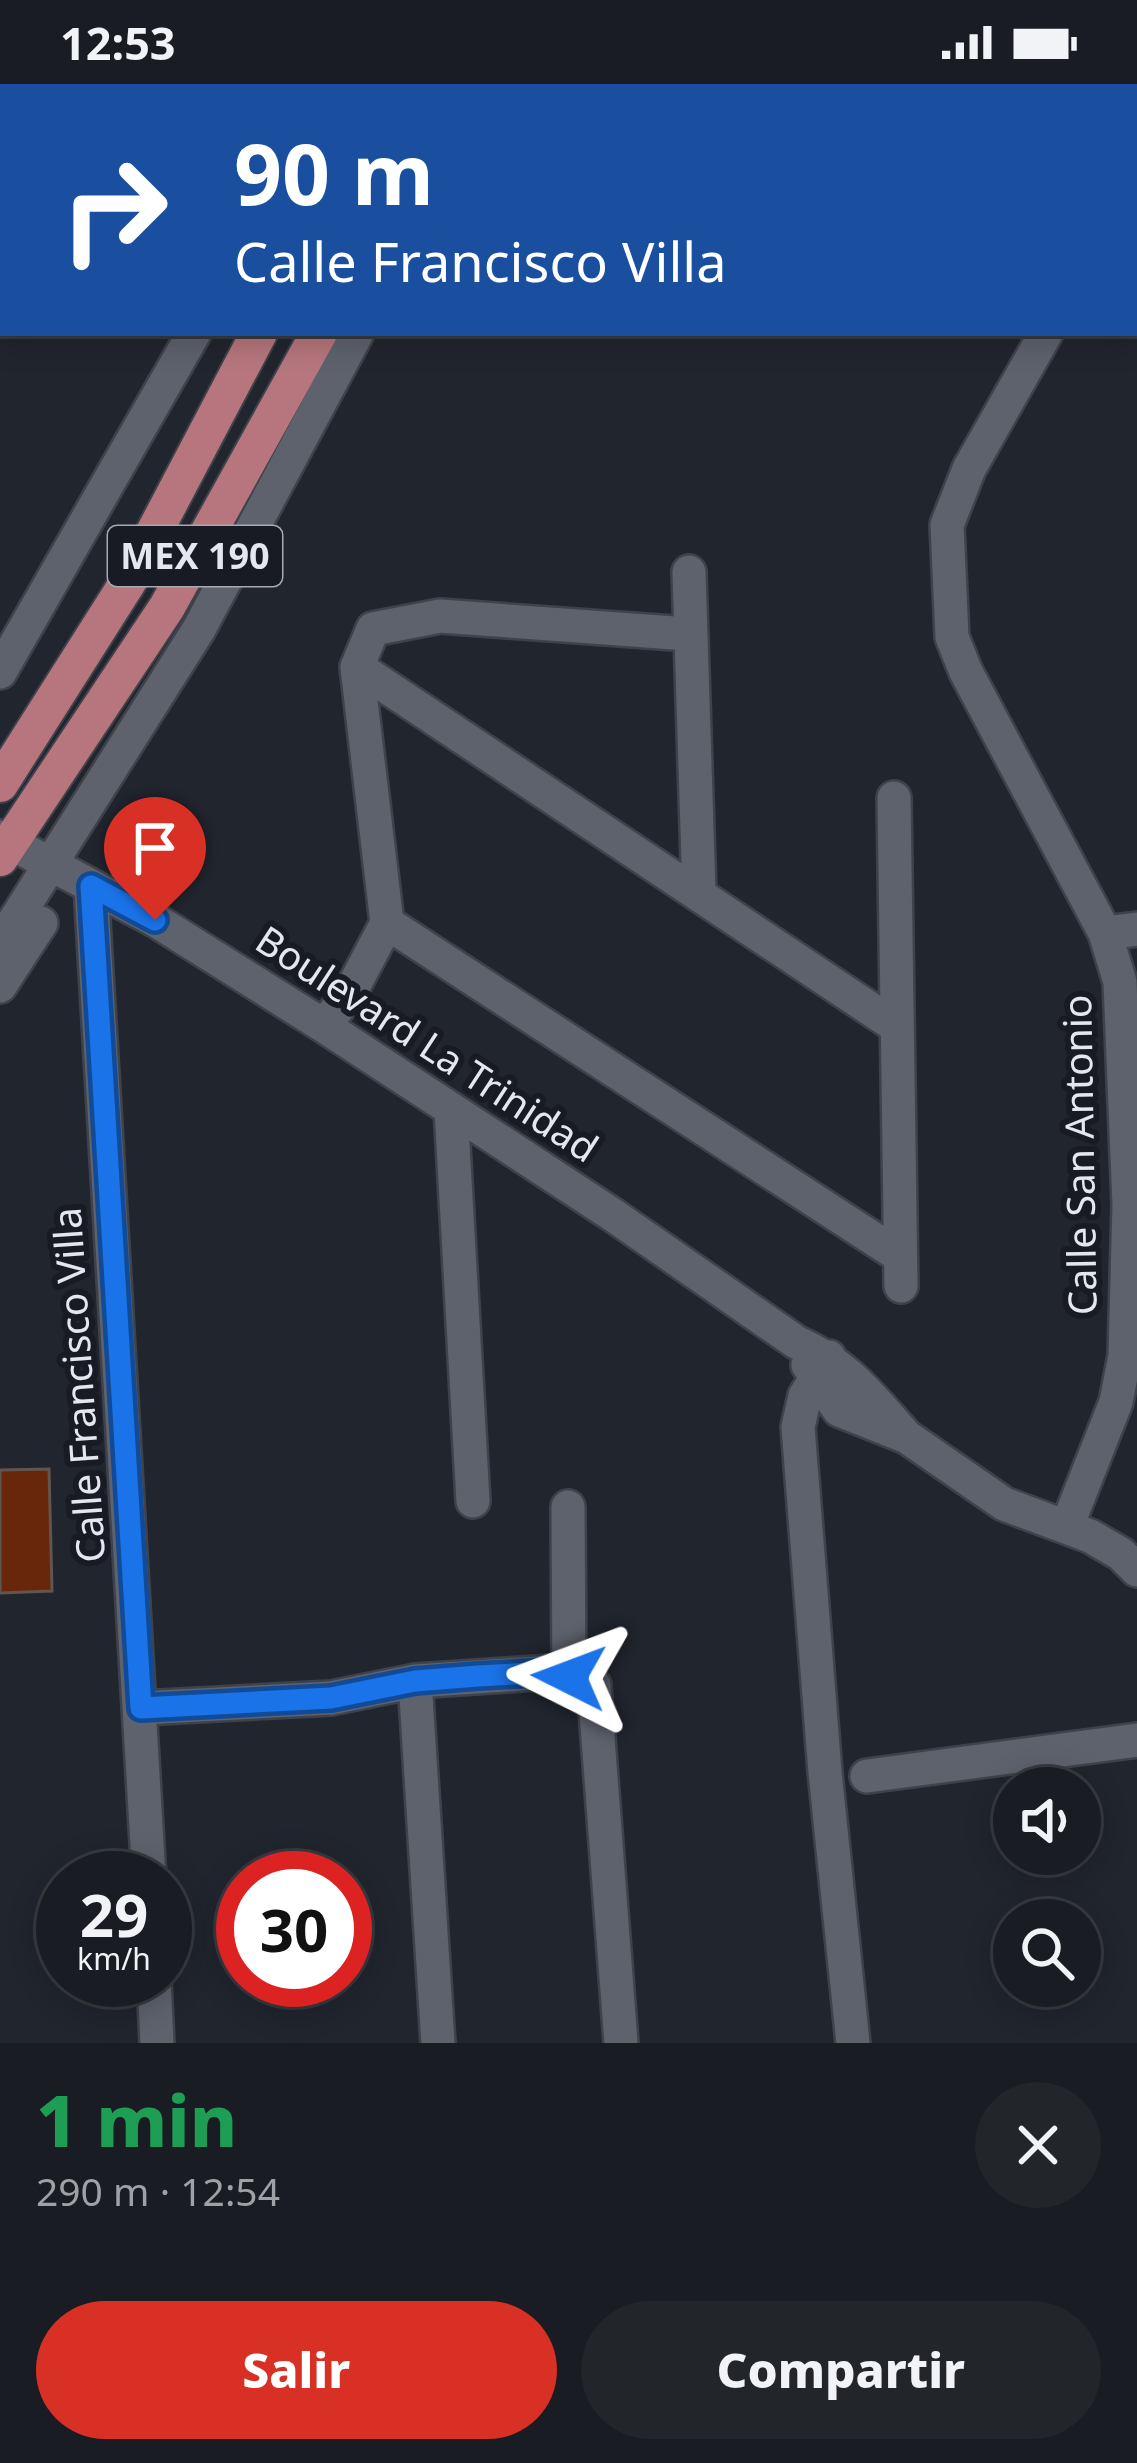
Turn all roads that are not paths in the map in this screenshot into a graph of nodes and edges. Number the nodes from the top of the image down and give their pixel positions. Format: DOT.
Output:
graph roads {
  1 [pos="192,336"];
  2 [pos="257,336"];
  3 [pos="1044,336"];
  4 [pos="332,338"];
  5 [pos="689,572"];
  6 [pos="688,634"];
  7 [pos="357,667"];
  8 [pos="0,672"];
  9 [pos="0,784"];
  10 [pos="895,798"];
  11 [pos="4,846"];
  12 [pos="71,876"];
  13 [pos="699,893"];
  14 [pos="387,923"];
  15 [pos="1121,931"];
  16 [pos="0,944"];
  17 [pos="0,986"];
  18 [pos="324,1026"];
  19 [pos="896,1026"];
  20 [pos="451,1109"];
  21 [pos="1133,1203"];
  22 [pos="822,1368"];
  23 [pos="472,1502"];
  24 [pos="568,1507"];
  25 [pos="1067,1526"];
  26 [pos="1137,1570"];
  27 [pos="415,1681"];
  28 [pos="581,1681"];
  29 [pos="141,1708"];
  30 [pos="1137,1740"];
  31 [pos="867,1775"];
  32 [pos="148,1851"];
  33 [pos="155,2007"];
  34 [pos="157,2043"];
  35 [pos="438,2043"];
  36 [pos="621,2043"];
  37 [pos="853,2043"];
  1 -- 8 [label="street"];
  2 -- 9 [label="main road, MEX 190"];
  3 -- 15 [label="street, Calle San Antonio"];
  4 -- 11 [label="main road, MEX 190"];
  4 -- 12 [label="street"];
  5 -- 6 [label="street"];
  6 -- 7 [label="street"];
  6 -- 13 [label="street"];
  7 -- 13 [label="street"];
  7 -- 14 [label="street"];
  10 -- 19 [label="street"];
  11 -- 12 [label="street, Boulevard La Trinidad"];
  12 -- 16 [label="street"];
  12 -- 17 [label="street"];
  12 -- 18 [label="street, Boulevard La Trinidad"];
  12 -- 29 [label="street, Calle Francisco Villa"];
  13 -- 19 [label="street"];
  14 -- 18 [label="street"];
  14 -- 19 [label="street"];
  15 -- 21 [label="street, Calle San Antonio"];
  18 -- 20 [label="street, Boulevard La Trinidad"];
  20 -- 22 [label="street, Boulevard La Trinidad"];
  20 -- 23 [label="street"];
  21 -- 25 [label="street, Calle San Antonio"];
  22 -- 25 [label="street, Boulevard La Trinidad"];
  22 -- 37 [label="street"];
  24 -- 28 [label="street"];
  25 -- 26 [label="street, Boulevard La Trinidad"];
  27 -- 28 [label="street"];
  27 -- 29 [label="street"];
  27 -- 35 [label="street"];
  28 -- 36 [label="street"];
  29 -- 32 [label="street, Calle Francisco Villa"];
  30 -- 31 [label="street"];
  33 -- 34 [label="street"];
}
